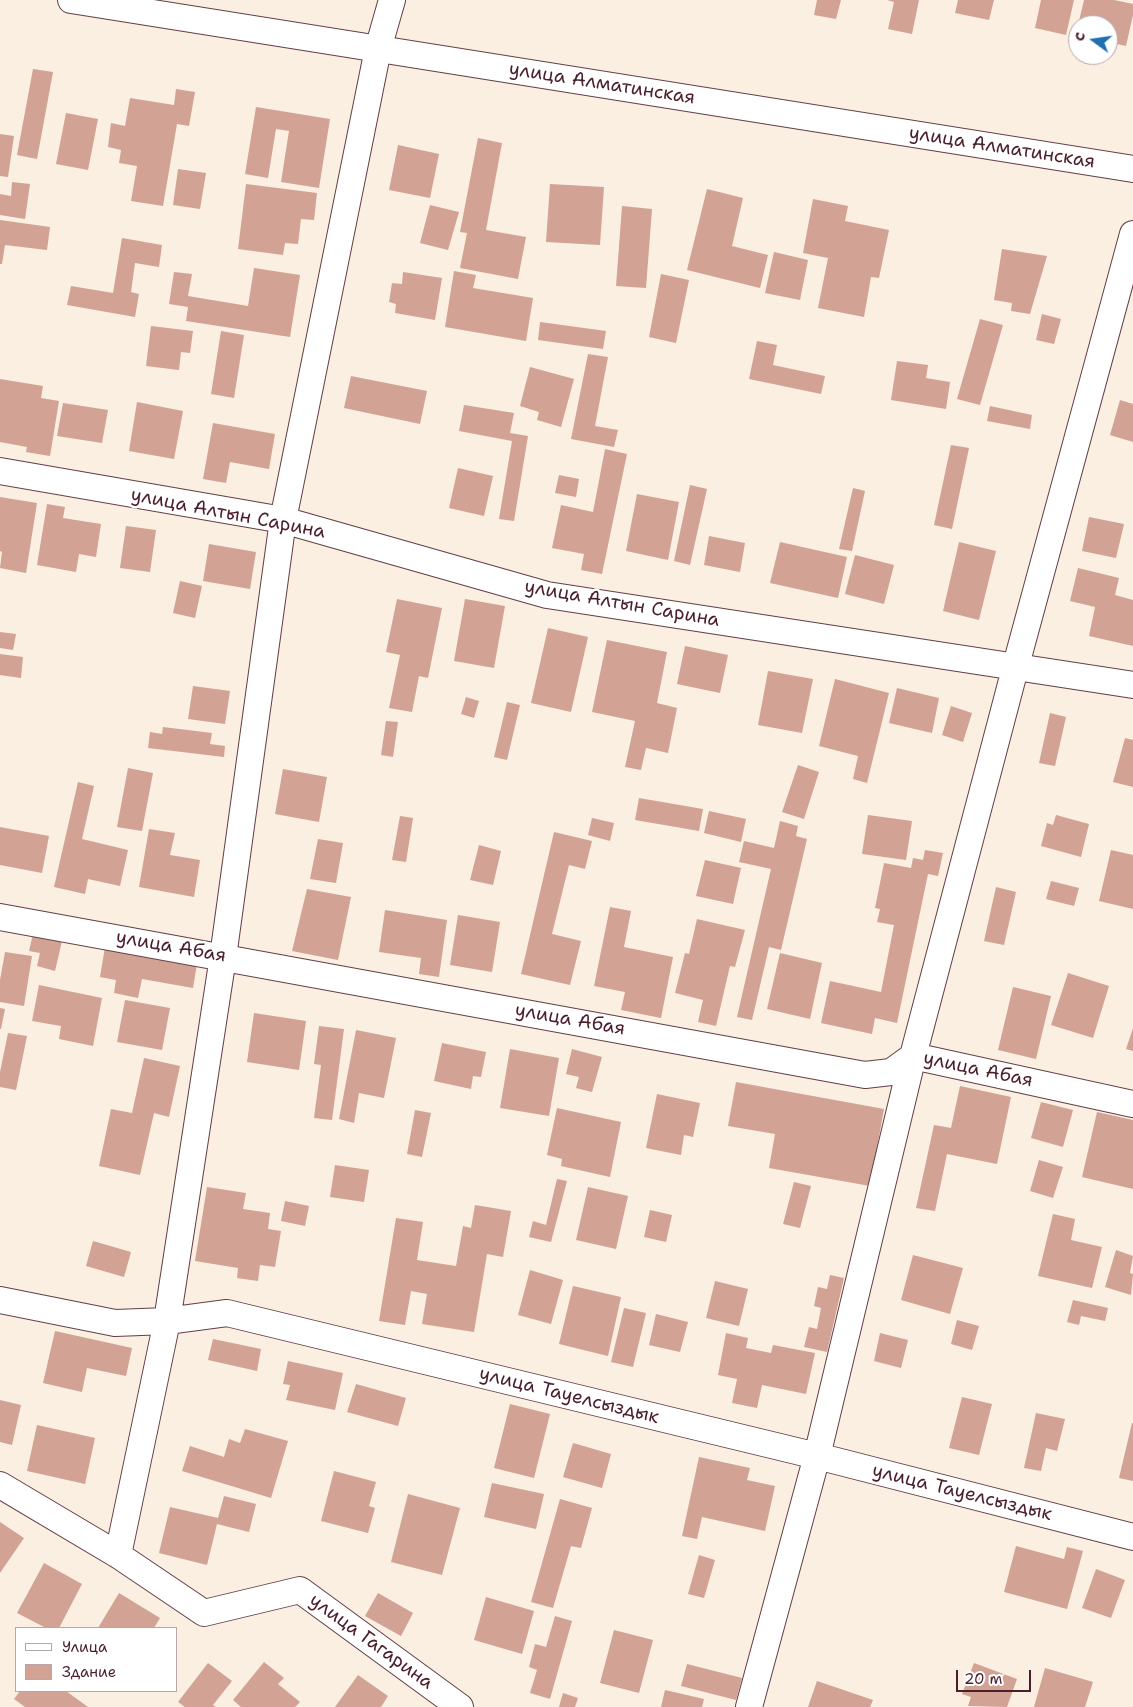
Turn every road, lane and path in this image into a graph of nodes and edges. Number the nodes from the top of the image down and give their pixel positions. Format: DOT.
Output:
graph roads {
  1 [pos="71,0"];
  2 [pos="392,0"];
  3 [pos="378,49"];
  4 [pos="1133,169"];
  5 [pos="1133,234"];
  6 [pos="0,471"];
  7 [pos="283,520"];
  8 [pos="1016,665"];
  9 [pos="1133,684"];
  10 [pos="0,916"];
  11 [pos="223,957"];
  12 [pos="913,1056"];
  13 [pos="1133,1104"];
  14 [pos="0,1300"];
  15 [pos="167,1321"];
  16 [pos="817,1456"];
  17 [pos="0,1485"];
  18 [pos="1133,1537"];
  19 [pos="118,1555"];
  20 [pos="460,1707"];
  21 [pos="749,1707"];
  1 -- 3 [label="street, улица Алматинская"];
  2 -- 3 [label="street"];
  3 -- 4 [label="street, улица Алматинская"];
  3 -- 7 [label="street"];
  5 -- 8 [label="street"];
  6 -- 7 [label="street, улица Алтын Сарина"];
  7 -- 8 [label="street, улица Алтын Сарина"];
  7 -- 11 [label="street"];
  8 -- 9 [label="street, улица Алтын Сарина"];
  8 -- 12 [label="street"];
  10 -- 11 [label="street, улица Абая"];
  11 -- 12 [label="street, улица Абая"];
  11 -- 15 [label="street"];
  12 -- 13 [label="street, улица Абая"];
  12 -- 16 [label="street"];
  14 -- 15 [label="street, улица Тауелсыздык"];
  15 -- 16 [label="street, улица Тауелсыздык"];
  15 -- 19 [label="street"];
  16 -- 18 [label="street, улица Тауелсыздык"];
  16 -- 21 [label="street"];
  17 -- 19 [label="street, улица Гагарина"];
  19 -- 20 [label="street, улица Гагарина"];
}
